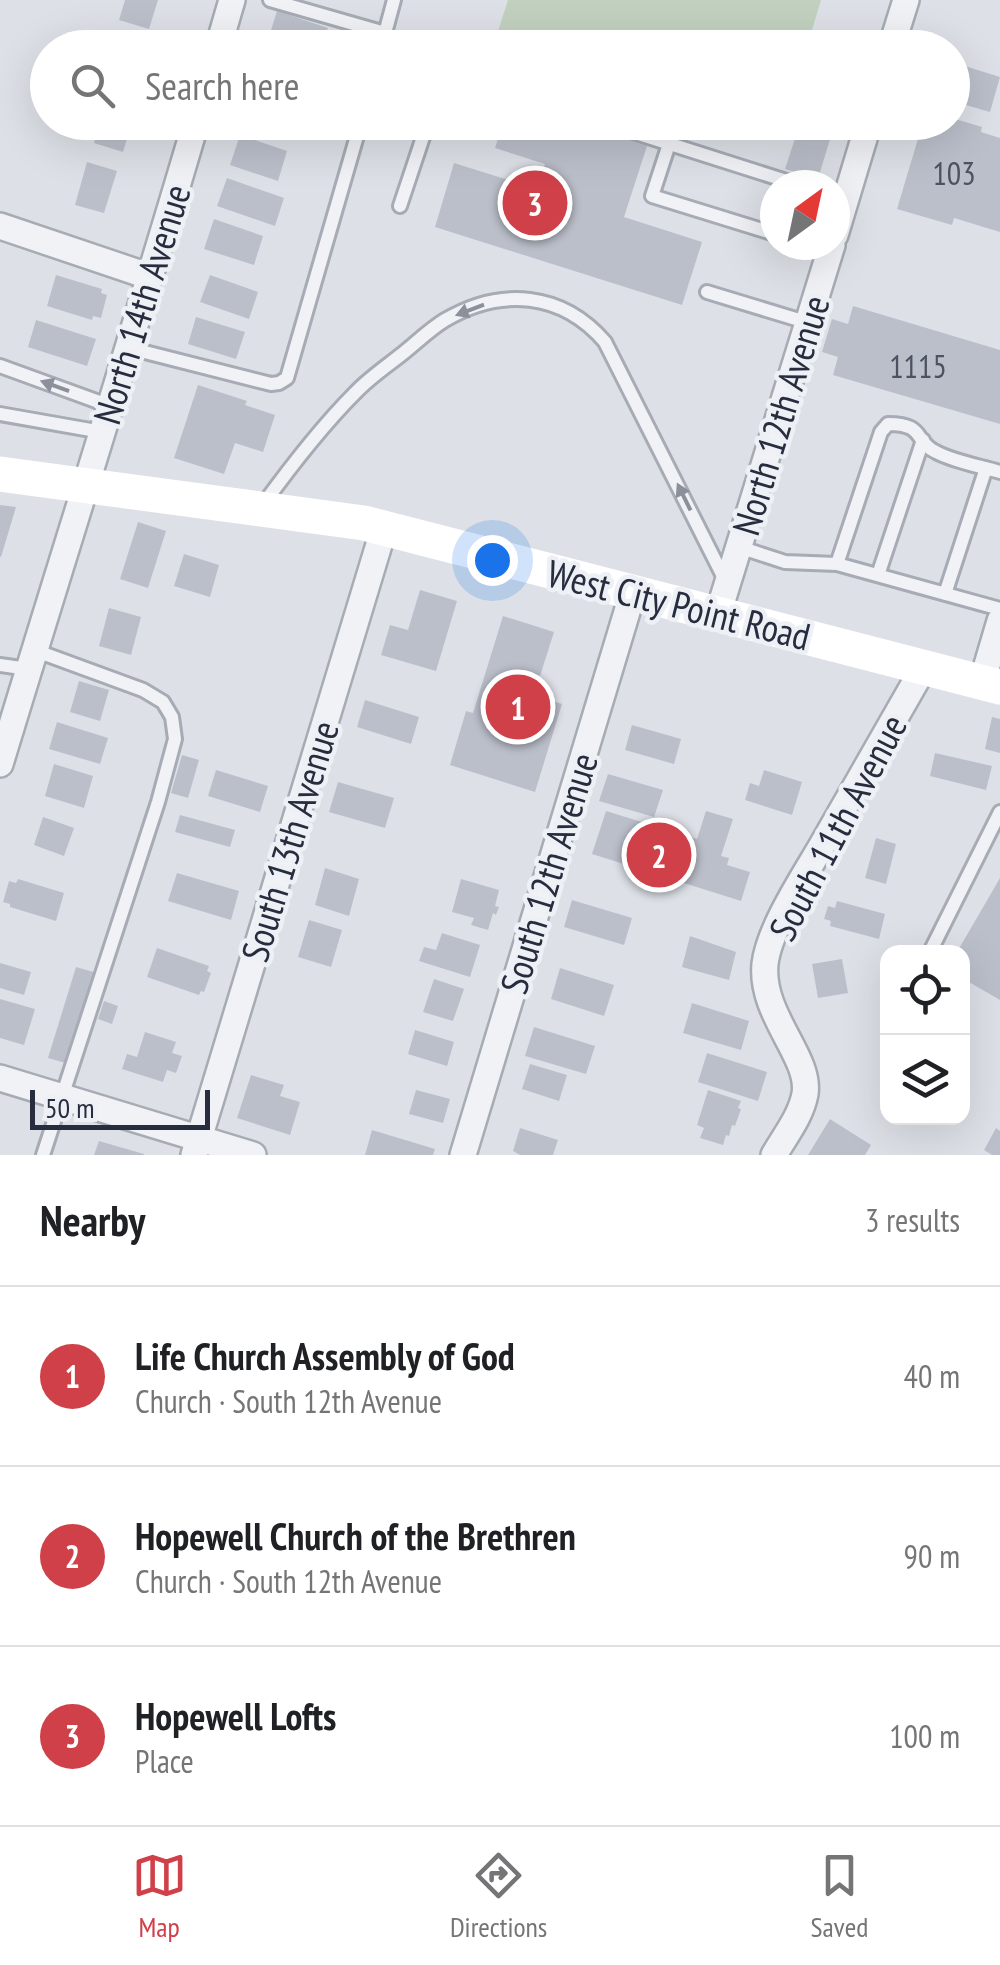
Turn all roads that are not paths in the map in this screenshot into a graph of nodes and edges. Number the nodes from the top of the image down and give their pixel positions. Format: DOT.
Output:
graph roads {
  1 [pos="232,0"];
  2 [pos="270,0"];
  3 [pos="394,0"];
  4 [pos="906,0"];
  5 [pos="223,30"];
  6 [pos="378,30"];
  7 [pos="386,30"];
  8 [pos="897,30"];
  9 [pos="191,140"];
  10 [pos="357,140"];
  11 [pos="422,140"];
  12 [pos="657,140"];
  13 [pos="862,140"];
  14 [pos="669,144"];
  15 [pos="850,172"];
  16 [pos="760,173"];
  17 [pos="400,206"];
  18 [pos="0,226"];
  19 [pos="760,229"];
  20 [pos="825,260"];
  21 [pos="151,277"];
  22 [pos="707,292"];
  23 [pos="809,323"];
  24 [pos="128,348"];
  25 [pos="0,366"];
  26 [pos="110,406"];
  27 [pos="0,414"];
  28 [pos="102,432"];
  29 [pos="923,440"];
  30 [pos="993,470"];
  31 [pos="0,474"];
  32 [pos="84,485"];
  33 [pos="260,509"];
  34 [pos="384,528"];
  35 [pos="739,548"];
  36 [pos="837,564"];
  37 [pos="878,575"];
  38 [pos="633,592"];
  39 [pos="945,594"];
  40 [pos="723,599"];
  41 [pos="1000,608"];
  42 [pos="1000,622"];
  43 [pos="32,660"];
  44 [pos="0,665"];
  45 [pos="924,667"];
  46 [pos="991,684"];
  47 [pos="0,764"];
  48 [pos="1000,813"];
  49 [pos="934,945"];
  50 [pos="0,1078"];
  51 [pos="61,1096"];
  52 [pos="196,1147"];
  53 [pos="44,1155"];
  54 [pos="253,1155"];
  55 [pos="462,1155"];
  56 [pos="774,1155"];
  1 -- 5 [label="street"];
  2 -- 6 [label="lane"];
  3 -- 7 [label="lane"];
  4 -- 8 [label="street"];
  9 -- 21 [label="street, North 14th Avenue"];
  10 -- 24 [label="lane"];
  11 -- 17 [label="lane"];
  12 -- 14 [label="lane"];
  13 -- 15 [label="street, North 12th Avenue"];
  14 -- 16 [label="lane"];
  14 -- 19 [label="lane"];
  18 -- 21 [label="street"];
  20 -- 23 [label="street, North 12th Avenue"];
  21 -- 24 [label="street, North 14th Avenue"];
  22 -- 23 [label="lane"];
  23 -- 35 [label="street, North 12th Avenue"];
  24 -- 26 [label="street, North 14th Avenue"];
  26 -- 25 [label="lane, one-way"];
  26 -- 28 [label="street, North 14th Avenue"];
  27 -- 28 [label="lane"];
  28 -- 32 [label="street, North 14th Avenue"];
  29 -- 30 [label="lane"];
  29 -- 36 [label="lane"];
  29 -- 37 [label="lane"];
  30 -- 39 [label="lane"];
  31 -- 32 [label="street, West City Point Road"];
  32 -- 33 [label="street, West City Point Road"];
  32 -- 43 [label="street, North 14th Avenue"];
  33 -- 34 [label="street, West City Point Road"];
  40 -- 33 [label="lane, one-way"];
  34 -- 38 [label="street, West City Point Road"];
  34 -- 52 [label="street, South 13th Avenue"];
  35 -- 36 [label="lane"];
  35 -- 40 [label="street, North 12th Avenue"];
  36 -- 37 [label="lane"];
  37 -- 39 [label="lane"];
  38 -- 40 [label="street, West City Point Road"];
  38 -- 55 [label="street, South 12th Avenue"];
  39 -- 41 [label="lane"];
  40 -- 45 [label="street, West City Point Road"];
  42 -- 46 [label="street"];
  43 -- 44 [label="lane"];
  43 -- 47 [label="street, North 14th Avenue"];
  43 -- 51 [label="lane"];
  45 -- 46 [label="street, West City Point Road"];
  45 -- 56 [label="street, South 11th Avenue"];
  48 -- 49 [label="lane"];
  50 -- 51 [label="street"];
  51 -- 52 [label="street"];
  51 -- 53 [label="lane"];
  52 -- 54 [label="street"];
}
